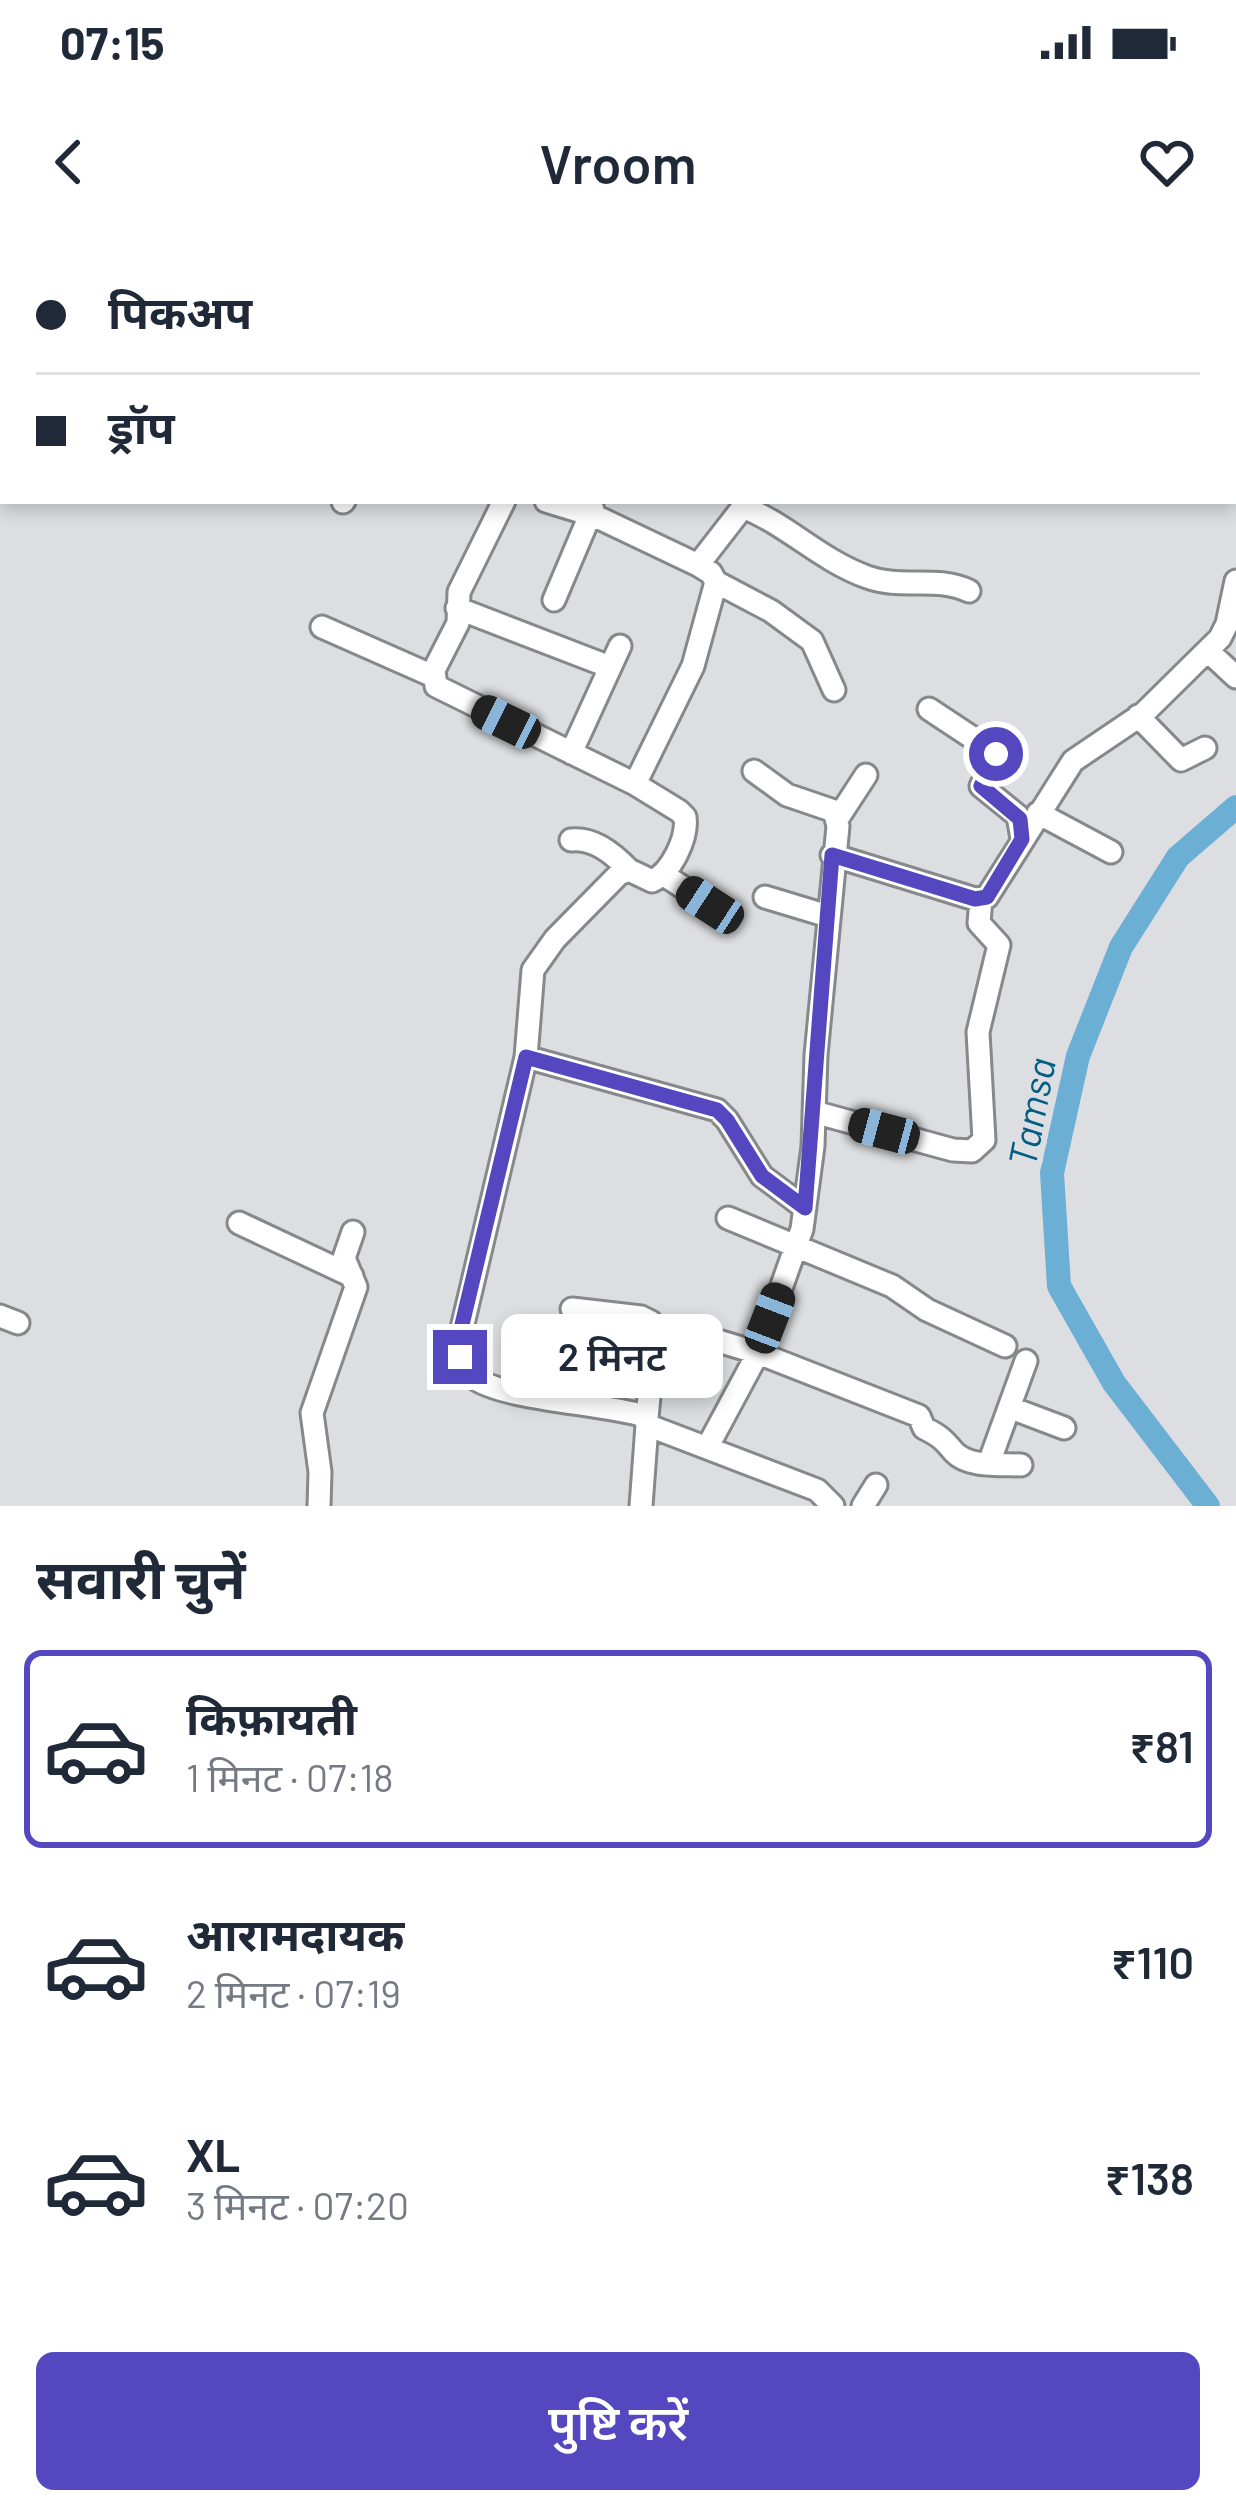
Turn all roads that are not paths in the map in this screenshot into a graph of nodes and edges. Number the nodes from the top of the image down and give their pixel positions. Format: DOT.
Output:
graph roads {
  1 [pos="1236,285"];
  2 [pos="1236,301"];
  3 [pos="503,504"];
  4 [pos="561,504"];
  5 [pos="592,510"];
  6 [pos="698,566"];
  7 [pos="1236,581"];
  8 [pos="716,582"];
  9 [pos="968,591"];
  10 [pos="554,600"];
  11 [pos="458,608"];
  12 [pos="322,627"];
  13 [pos="1208,651"];
  14 [pos="433,676"];
  15 [pos="1236,677"];
  16 [pos="835,690"];
  17 [pos="929,709"];
  18 [pos="1138,716"];
  19 [pos="1205,748"];
  20 [pos="571,753"];
  21 [pos="754,771"];
  22 [pos="866,775"];
  23 [pos="635,784"];
  24 [pos="1038,813"];
  25 [pos="838,818"];
  26 [pos="1022,839"];
  27 [pos="571,840"];
  28 [pos="1112,852"];
  29 [pos="832,855"];
  30 [pos="629,870"];
  31 [pos="664,875"];
  32 [pos="765,897"];
  33 [pos="981,899"];
  34 [pos="710,905"];
  35 [pos="828,916"];
  36 [pos="526,1057"];
  37 [pos="814,1112"];
  38 [pos="805,1208"];
  39 [pos="728,1218"];
  40 [pos="238,1223"];
  41 [pos="353,1232"];
  42 [pos="796,1250"];
  43 [pos="353,1277"];
  44 [pos="572,1309"];
  45 [pos="708,1338"];
  46 [pos="1005,1346"];
  47 [pos="758,1353"];
  48 [pos="1026,1361"];
  49 [pos="1011,1408"];
  50 [pos="647,1422"];
  51 [pos="1064,1428"];
  52 [pos="708,1446"];
  53 [pos="989,1463"];
  54 [pos="1021,1465"];
  55 [pos="876,1485"];
  56 [pos="319,1506"];
  57 [pos="641,1506"];
  58 [pos="833,1506"];
  59 [pos="863,1506"];
  1 -- 2 [label="street"];
  3 -- 11 [label="street"];
  4 -- 5 [label="street"];
  5 -- 6 [label="street"];
  5 -- 10 [label="street"];
  6 -- 8 [label="street"];
  6 -- 9 [label="street"];
  7 -- 13 [label="street"];
  8 -- 16 [label="street"];
  8 -- 23 [label="street"];
  11 -- 14 [label="street"];
  11 -- 20 [label="street"];
  12 -- 14 [label="street"];
  13 -- 15 [label="street"];
  13 -- 18 [label="street"];
  14 -- 20 [label="street"];
  17 -- 26 [label="street"];
  18 -- 19 [label="street"];
  18 -- 24 [label="street"];
  20 -- 23 [label="street"];
  21 -- 25 [label="street"];
  22 -- 25 [label="street"];
  23 -- 31 [label="street"];
  24 -- 26 [label="street"];
  24 -- 28 [label="street"];
  25 -- 29 [label="street"];
  26 -- 33 [label="street"];
  27 -- 30 [label="street"];
  29 -- 33 [label="street"];
  29 -- 35 [label="street"];
  30 -- 31 [label="street"];
  30 -- 36 [label="street"];
  31 -- 34 [label="street"];
  32 -- 35 [label="street"];
  33 -- 37 [label="street"];
  35 -- 37 [label="street"];
  36 -- 38 [label="street"];
  36 -- 50 [label="street"];
  37 -- 38 [label="street"];
  38 -- 42 [label="street"];
  39 -- 42 [label="street"];
  40 -- 43 [label="street"];
  41 -- 43 [label="street"];
  42 -- 46 [label="street"];
  42 -- 47 [label="street"];
  43 -- 56 [label="street"];
  44 -- 50 [label="street"];
  45 -- 47 [label="street"];
  47 -- 52 [label="street"];
  47 -- 53 [label="street"];
  48 -- 49 [label="street"];
  49 -- 51 [label="street"];
  49 -- 53 [label="street"];
  50 -- 52 [label="street"];
  50 -- 57 [label="street"];
  52 -- 58 [label="street"];
  53 -- 54 [label="street"];
  55 -- 59 [label="street"];
}
